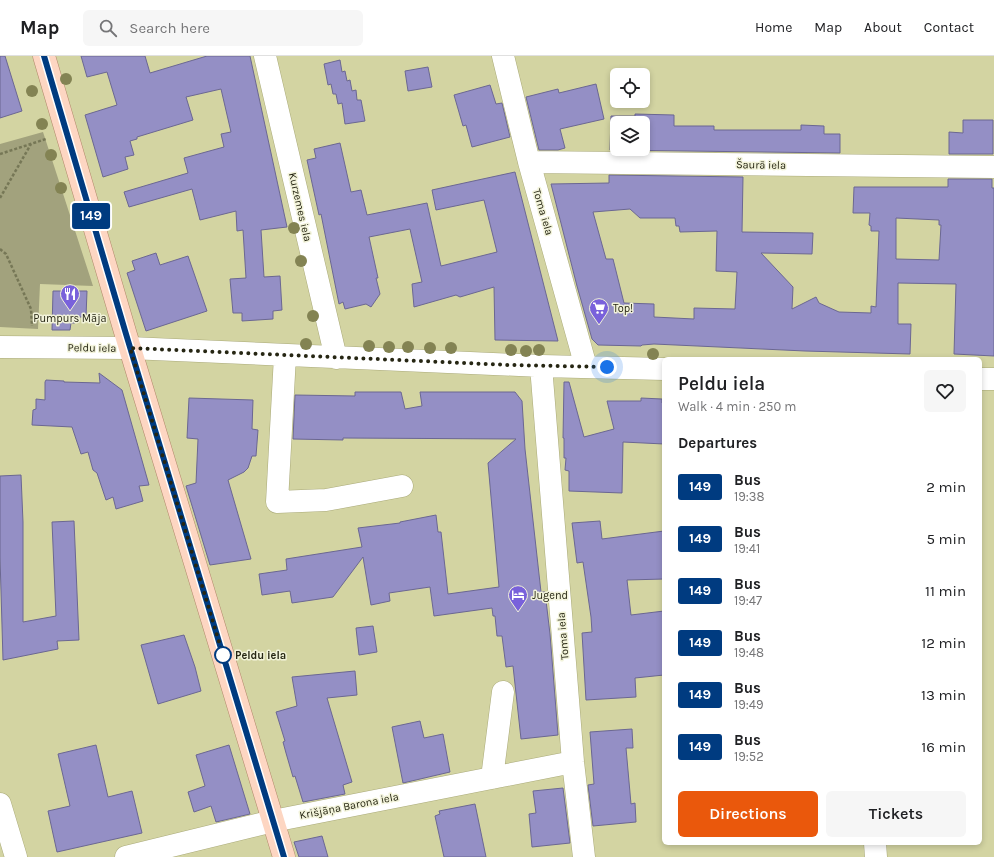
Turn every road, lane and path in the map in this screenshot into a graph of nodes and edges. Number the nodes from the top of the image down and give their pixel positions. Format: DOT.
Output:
graph roads {
  1 [pos="44,56"];
  2 [pos="265,56"];
  3 [pos="503,56"];
  4 [pos="52,137"];
  5 [pos="31,144"];
  6 [pos="0,154"];
  7 [pos="529,162"];
  8 [pos="994,167"];
  9 [pos="0,198"];
  10 [pos="0,249"];
  11 [pos="33,328"];
  12 [pos="0,347"];
  13 [pos="130,348"];
  14 [pos="285,356"];
  15 [pos="336,358"];
  16 [pos="541,366"];
  17 [pos="586,367"];
  18 [pos="662,369"];
  19 [pos="982,379"];
  20 [pos="994,380"];
  21 [pos="402,486"];
  22 [pos="503,692"];
  23 [pos="573,762"];
  24 [pos="492,778"];
  25 [pos="0,804"];
  26 [pos="273,821"];
  27 [pos="875,845"];
  28 [pos="16,857"];
  29 [pos="126,857"];
  30 [pos="284,857"];
  31 [pos="584,857"];
  32 [pos="876,857"];
  1 -- 13 [label="main road"];
  2 -- 15 [label="street, Kurzemes iela"];
  3 -- 7 [label="street, Toma iela"];
  4 -- 5 [label="path"];
  5 -- 6 [label="path"];
  5 -- 9 [label="path"];
  7 -- 8 [label="street, Šaurā iela"];
  7 -- 17 [label="street, Toma iela"];
  10 -- 11 [label="path"];
  12 -- 13 [label="street, Peldu iela"];
  13 -- 14 [label="street, Peldu iela"];
  13 -- 26 [label="main road"];
  14 -- 15 [label="street, Peldu iela"];
  14 -- 21 [label="street"];
  15 -- 16 [label="street, Peldu iela"];
  16 -- 17 [label="street, Peldu iela"];
  16 -- 23 [label="street, Toma iela"];
  17 -- 18 [label="street, Peldu iela"];
  19 -- 20 [label="street"];
  22 -- 24 [label="street"];
  23 -- 24 [label="street, Krišjāņa Barona iela"];
  23 -- 31 [label="street, Toma iela"];
  24 -- 26 [label="street, Krišjāņa Barona iela"];
  25 -- 28 [label="street"];
  26 -- 29 [label="street, Krišjāņa Barona iela"];
  26 -- 30 [label="main road"];
  27 -- 32 [label="street"];
}
